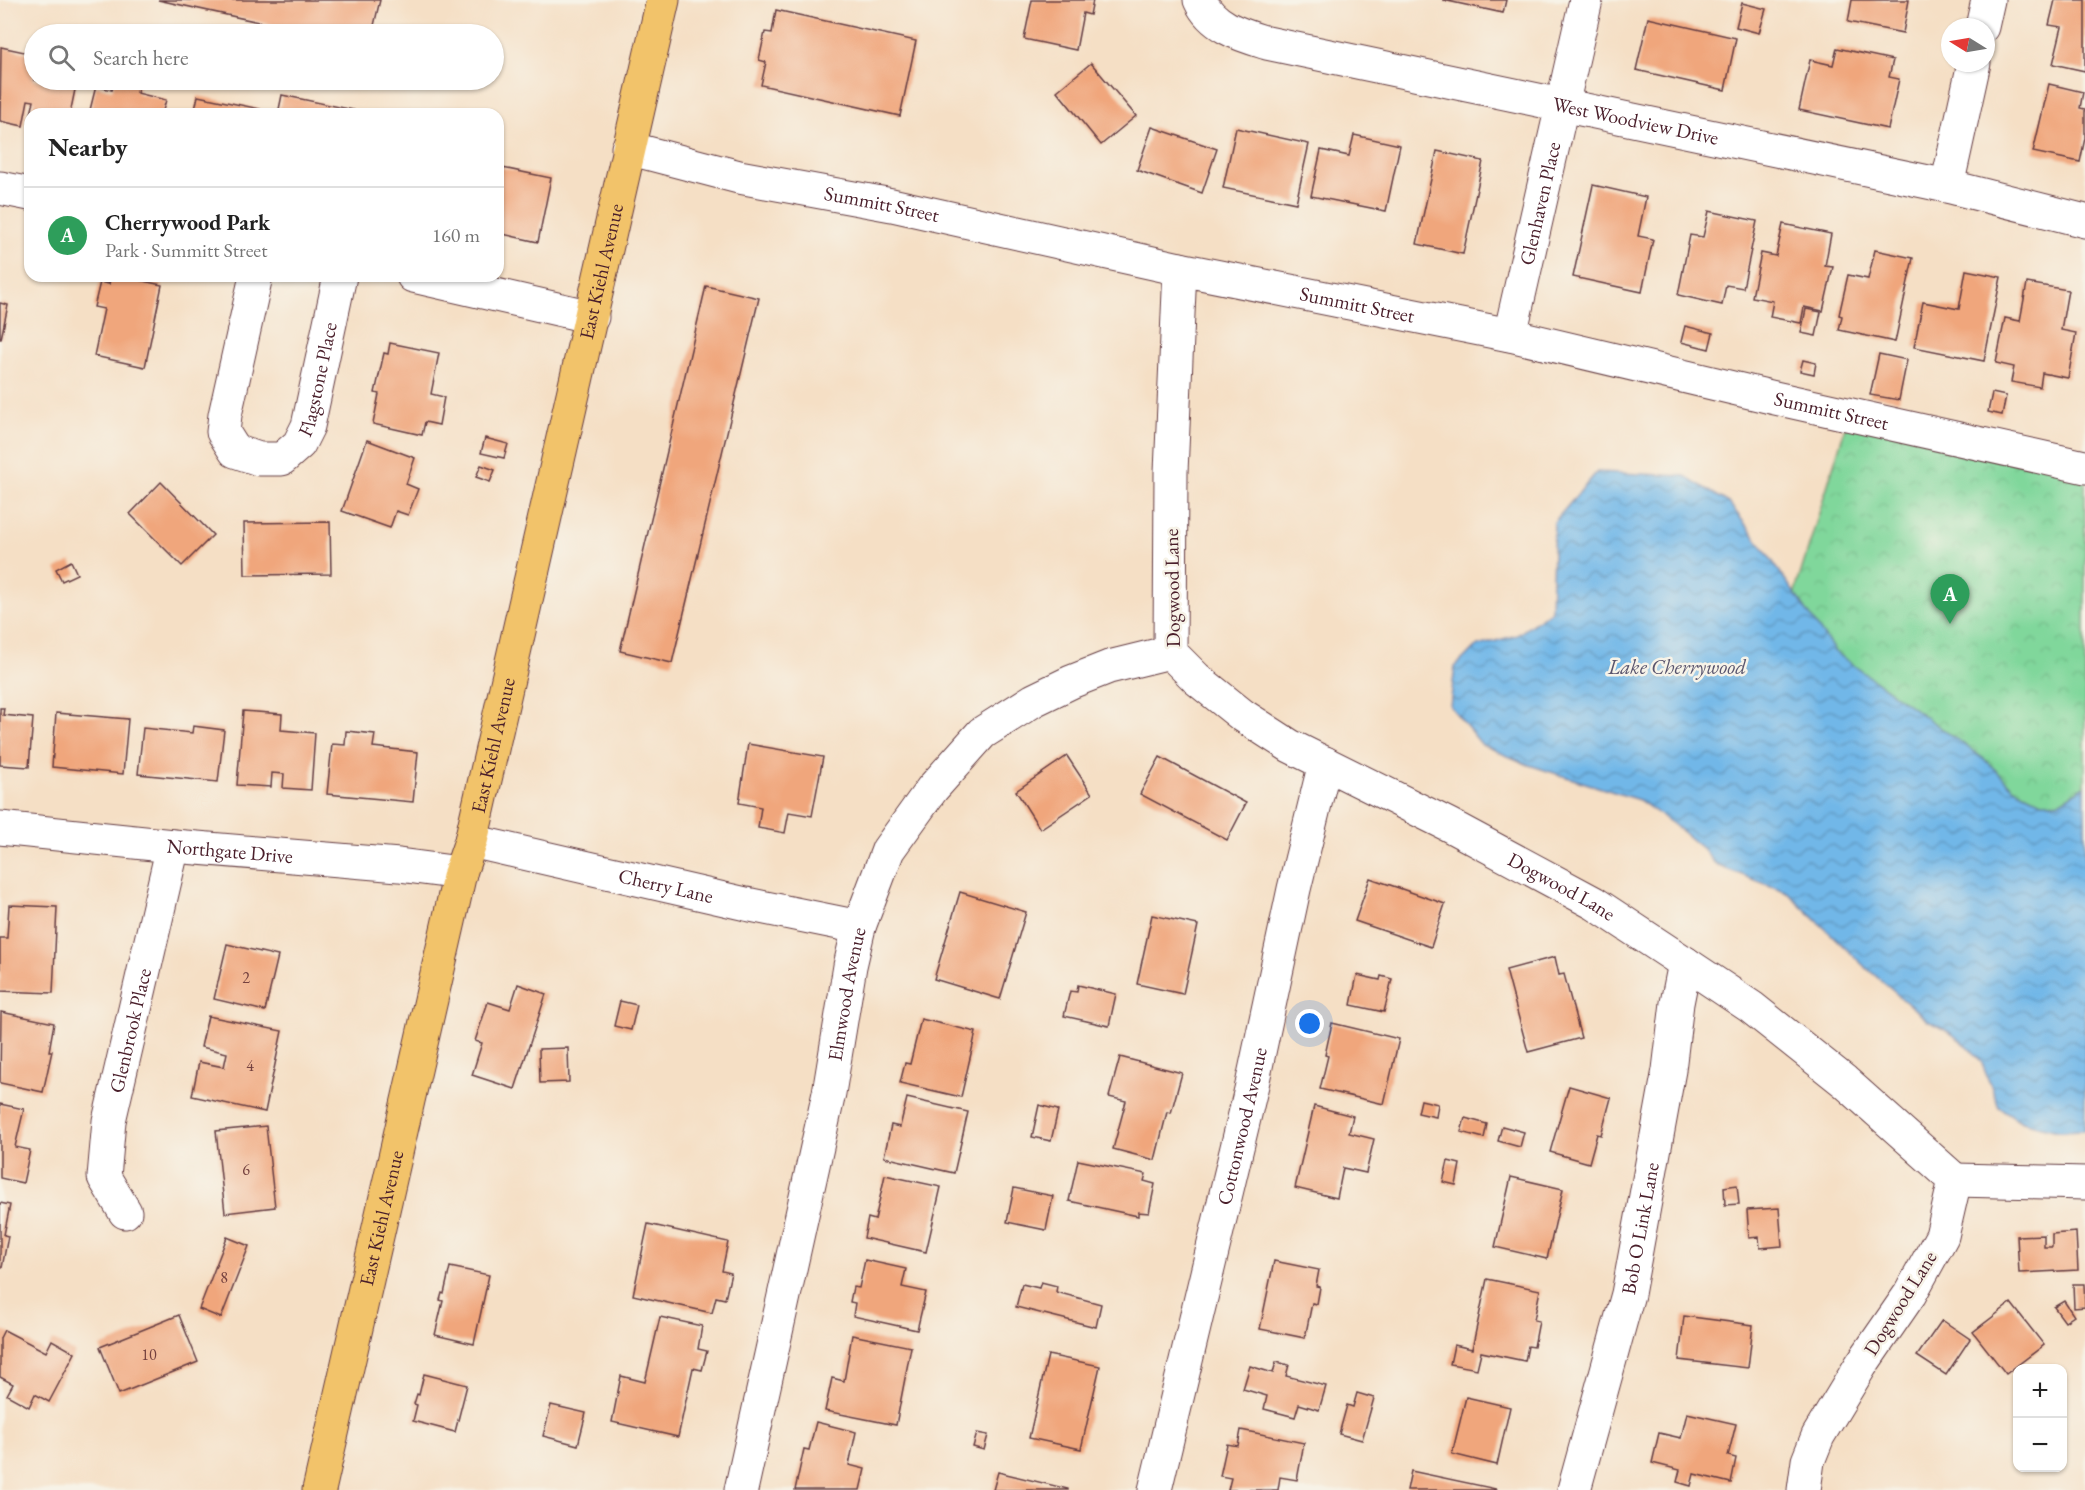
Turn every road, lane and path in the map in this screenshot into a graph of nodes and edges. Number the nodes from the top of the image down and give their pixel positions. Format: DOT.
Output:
graph roads {
  1 [pos="663,0"];
  2 [pos="1200,0"];
  3 [pos="1586,0"];
  4 [pos="1988,0"];
  5 [pos="1984,18"];
  6 [pos="1972,72"];
  7 [pos="1562,104"];
  8 [pos="628,147"];
  9 [pos="1947,186"];
  10 [pos="0,188"];
  11 [pos="24,193"];
  12 [pos="2085,221"];
  13 [pos="1180,269"];
  14 [pos="255,282"];
  15 [pos="339,282"];
  16 [pos="441,282"];
  17 [pos="592,316"];
  18 [pos="1510,335"];
  19 [pos="2085,467"];
  20 [pos="1170,652"];
  21 [pos="1325,763"];
  22 [pos="0,828"];
  23 [pos="471,841"];
  24 [pos="173,846"];
  25 [pos="460,873"];
  26 [pos="859,927"];
  27 [pos="1685,963"];
  28 [pos="1955,1180"];
  29 [pos="2085,1183"];
  30 [pos="124,1212"];
  31 [pos="319,1490"];
  32 [pos="741,1490"];
  33 [pos="1155,1490"];
  34 [pos="1574,1490"];
  35 [pos="1804,1490"];
  1 -- 8 [label="main road, East Kiehl Avenue"];
  2 -- 7 [label="street, West Woodview Drive"];
  3 -- 7 [label="street, Glenhaven Place"];
  4 -- 5 [label="street"];
  6 -- 9 [label="street"];
  7 -- 9 [label="street, West Woodview Drive"];
  7 -- 18 [label="street, Glenhaven Place"];
  8 -- 13 [label="street, Summitt Street"];
  8 -- 17 [label="main road, East Kiehl Avenue"];
  9 -- 12 [label="street, West Woodview Drive"];
  10 -- 11 [label="street"];
  13 -- 18 [label="street, Summitt Street"];
  13 -- 20 [label="street, Dogwood Lane"];
  14 -- 15 [label="street, Flagstone Place"];
  16 -- 17 [label="street"];
  17 -- 23 [label="main road, East Kiehl Avenue"];
  18 -- 19 [label="street, Summitt Street"];
  20 -- 21 [label="street, Dogwood Lane"];
  20 -- 26 [label="street, Elmwood Avenue"];
  21 -- 27 [label="street, Dogwood Lane"];
  21 -- 33 [label="street, Cottonwood Avenue"];
  22 -- 24 [label="street, Northgate Drive"];
  23 -- 25 [label="main road, East Kiehl Avenue"];
  23 -- 26 [label="street, Cherry Lane"];
  24 -- 25 [label="street, Northgate Drive"];
  24 -- 30 [label="street, Glenbrook Place"];
  25 -- 31 [label="main road, East Kiehl Avenue"];
  26 -- 32 [label="street, Elmwood Avenue"];
  27 -- 28 [label="street, Dogwood Lane"];
  27 -- 34 [label="street, Bob O Link Lane"];
  28 -- 29 [label="street"];
  28 -- 35 [label="street, Dogwood Lane"];
}
